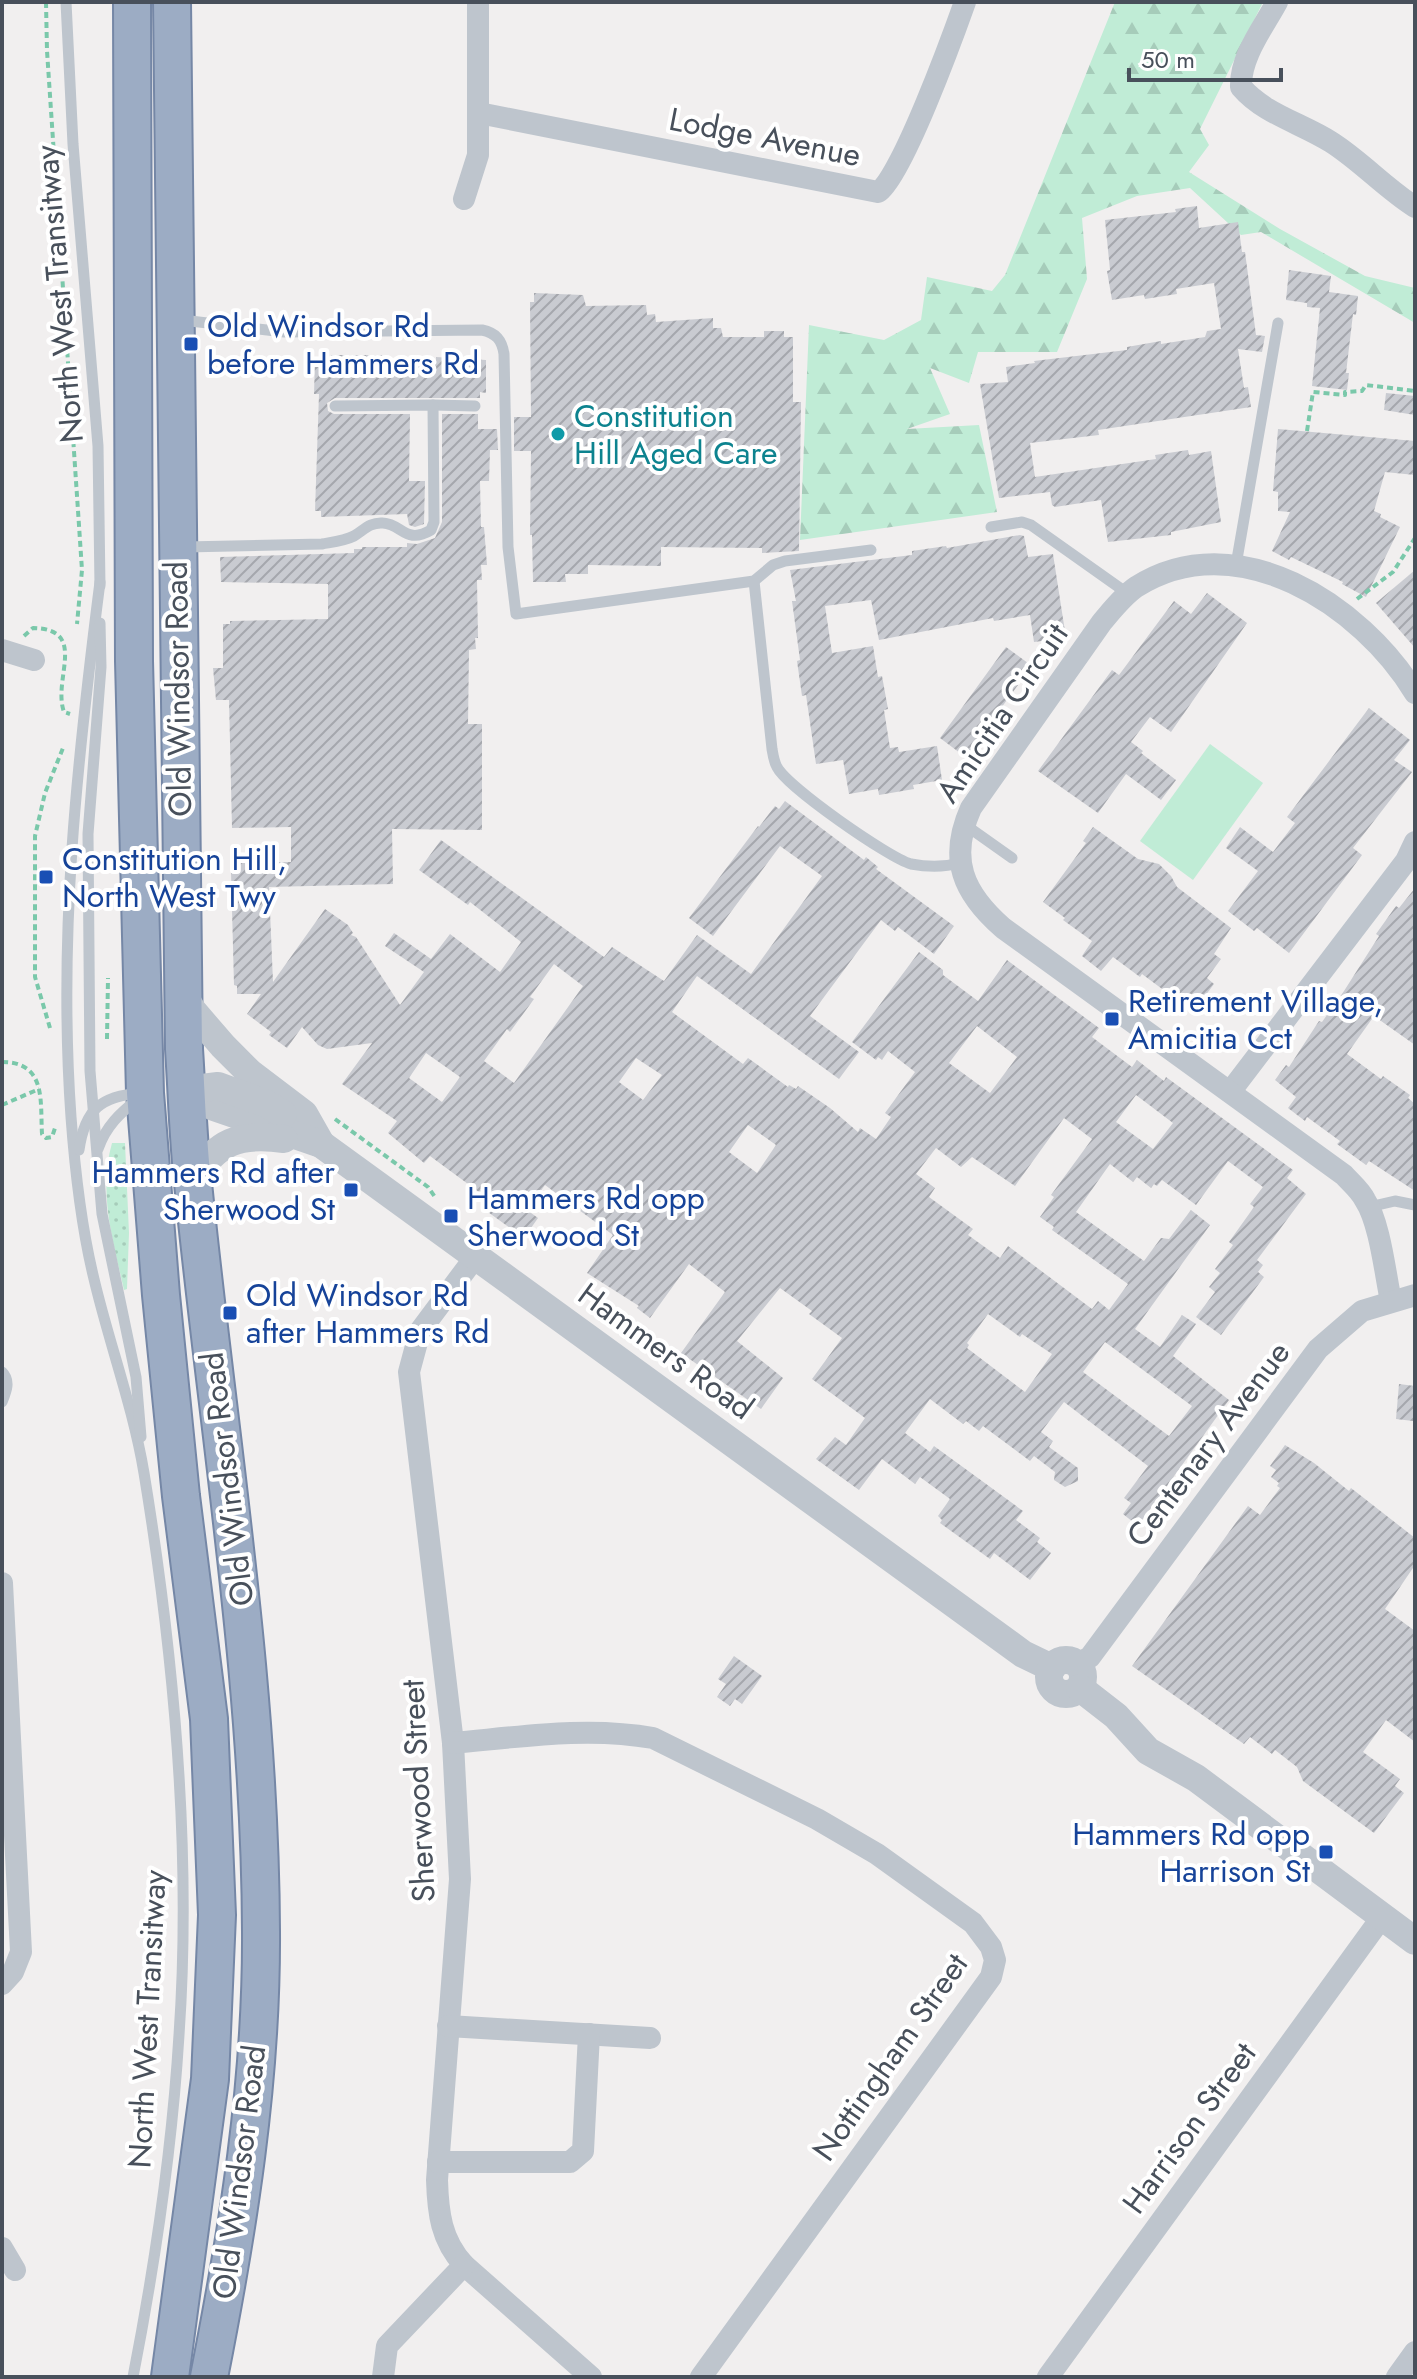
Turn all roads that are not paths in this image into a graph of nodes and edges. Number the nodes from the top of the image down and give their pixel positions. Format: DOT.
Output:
graph roads {
  1 [pos="66,2"];
  2 [pos="132,2"];
  3 [pos="172,2"];
  4 [pos="478,2"];
  5 [pos="965,2"];
  6 [pos="1277,2"];
  7 [pos="479,113"];
  8 [pos="464,199"];
  9 [pos="1415,207"];
  10 [pos="174,319"];
  11 [pos="1278,323"];
  12 [pos="433,405"];
  13 [pos="335,406"];
  14 [pos="475,406"];
  15 [pos="991,527"];
  16 [pos="176,547"];
  17 [pos="871,550"];
  18 [pos="1236,565"];
  19 [pos="754,581"];
  20 [pos="100,582"];
  21 [pos="1127,593"];
  22 [pos="2,650"];
  23 [pos="34,660"];
  24 [pos="1415,693"];
  25 [pos="964,824"];
  26 [pos="1412,856"];
  27 [pos="1012,858"];
  28 [pos="960,863"];
  29 [pos="181,990"];
  30 [pos="186,1090"];
  31 [pos="1230,1092"];
  32 [pos="145,1093"];
  33 [pos="93,1110"];
  34 [pos="321,1144"];
  35 [pos="97,1155"];
  36 [pos="77,1175"];
  37 [pos="192,1180"];
  38 [pos="1415,1205"];
  39 [pos="1369,1207"];
  40 [pos="476,1256"];
  41 [pos="1415,1295"];
  42 [pos="1391,1301"];
  43 [pos="2,1372"];
  44 [pos="2,1402"];
  45 [pos="143,1470"];
  46 [pos="2,1583"];
  47 [pos="1070,1673"];
  48 [pos="453,1743"];
  49 [pos="1382,1917"];
  50 [pos="1415,1941"];
  51 [pos="2,1984"];
  52 [pos="448,2026"];
  53 [pos="589,2034"];
  54 [pos="650,2038"];
  55 [pos="438,2162"];
  56 [pos="2,2248"];
  57 [pos="464,2265"];
  58 [pos="15,2270"];
  59 [pos="1415,2352"];
  60 [pos="134,2373"];
  61 [pos="170,2377"];
  62 [pos="209,2377"];
  63 [pos="383,2377"];
  64 [pos="591,2377"];
  65 [pos="701,2377"];
  66 [pos="1048,2377"];
  67 [pos="1397,2377"];
  1 -- 20 [label="lane, North West Transitway"];
  2 -- 32 [label="highway, Old Windsor Road"];
  3 -- 10 [label="highway, Old Windsor Road"];
  4 -- 7 [label="street"];
  5 -- 7 [label="street, Lodge Avenue"];
  6 -- 9 [label="street"];
  7 -- 8 [label="street"];
  10 -- 16 [label="highway, Old Windsor Road"];
  10 -- 19 [label="lane"];
  11 -- 18 [label="lane"];
  12 -- 13 [label="lane"];
  12 -- 14 [label="lane"];
  12 -- 16 [label="lane"];
  15 -- 21 [label="lane"];
  16 -- 29 [label="highway, Old Windsor Road"];
  17 -- 19 [label="lane"];
  18 -- 21 [label="street, Amicitia Circuit"];
  18 -- 24 [label="street, Amicitia Circuit"];
  19 -- 28 [label="lane"];
  20 -- 33 [label="lane, North West Transitway"];
  20 -- 36 [label="lane, North West Transitway"];
  21 -- 25 [label="street, Amicitia Circuit"];
  22 -- 23 [label="street"];
  25 -- 27 [label="lane"];
  25 -- 28 [label="street, Amicitia Circuit"];
  26 -- 31 [label="street"];
  28 -- 31 [label="street, Amicitia Circuit"];
  29 -- 30 [label="highway, Old Windsor Road"];
  29 -- 34 [label="street"];
  30 -- 32 [label="highway"];
  30 -- 34 [label="street, Hammers Road"];
  30 -- 37 [label="highway, Old Windsor Road"];
  31 -- 39 [label="street, Amicitia Circuit"];
  32 -- 33 [label="lane"];
  32 -- 35 [label="lane"];
  32 -- 61 [label="highway, Old Windsor Road"];
  33 -- 35 [label="lane, North West Transitway"];
  33 -- 36 [label="lane, North West Transitway"];
  34 -- 37 [label="street"];
  34 -- 40 [label="street, Hammers Road"];
  35 -- 45 [label="lane, North West Transitway"];
  36 -- 45 [label="lane, North West Transitway"];
  37 -- 62 [label="highway, Old Windsor Road"];
  38 -- 39 [label="lane"];
  39 -- 42 [label="street, Amicitia Circuit"];
  40 -- 47 [label="street, Hammers Road"];
  40 -- 48 [label="street, Sherwood Street"];
  41 -- 42 [label="street, Centenary Avenue"];
  42 -- 47 [label="street, Centenary Avenue"];
  43 -- 44 [label="lane"];
  45 -- 60 [label="lane, North West Transitway"];
  46 -- 51 [label="street"];
  47 -- 49 [label="street, Hammers Road"];
  48 -- 52 [label="street, Sherwood Street"];
  48 -- 65 [label="street, Nottingham Street"];
  49 -- 50 [label="street, Hammers Road"];
  49 -- 66 [label="street, Harrison Street"];
  52 -- 53 [label="street"];
  52 -- 55 [label="street, Sherwood Street"];
  53 -- 54 [label="street"];
  53 -- 55 [label="street"];
  55 -- 57 [label="street, Sherwood Street"];
  56 -- 58 [label="street"];
  57 -- 63 [label="street"];
  57 -- 64 [label="street, Sherwood Street"];
  59 -- 67 [label="street"];
}
